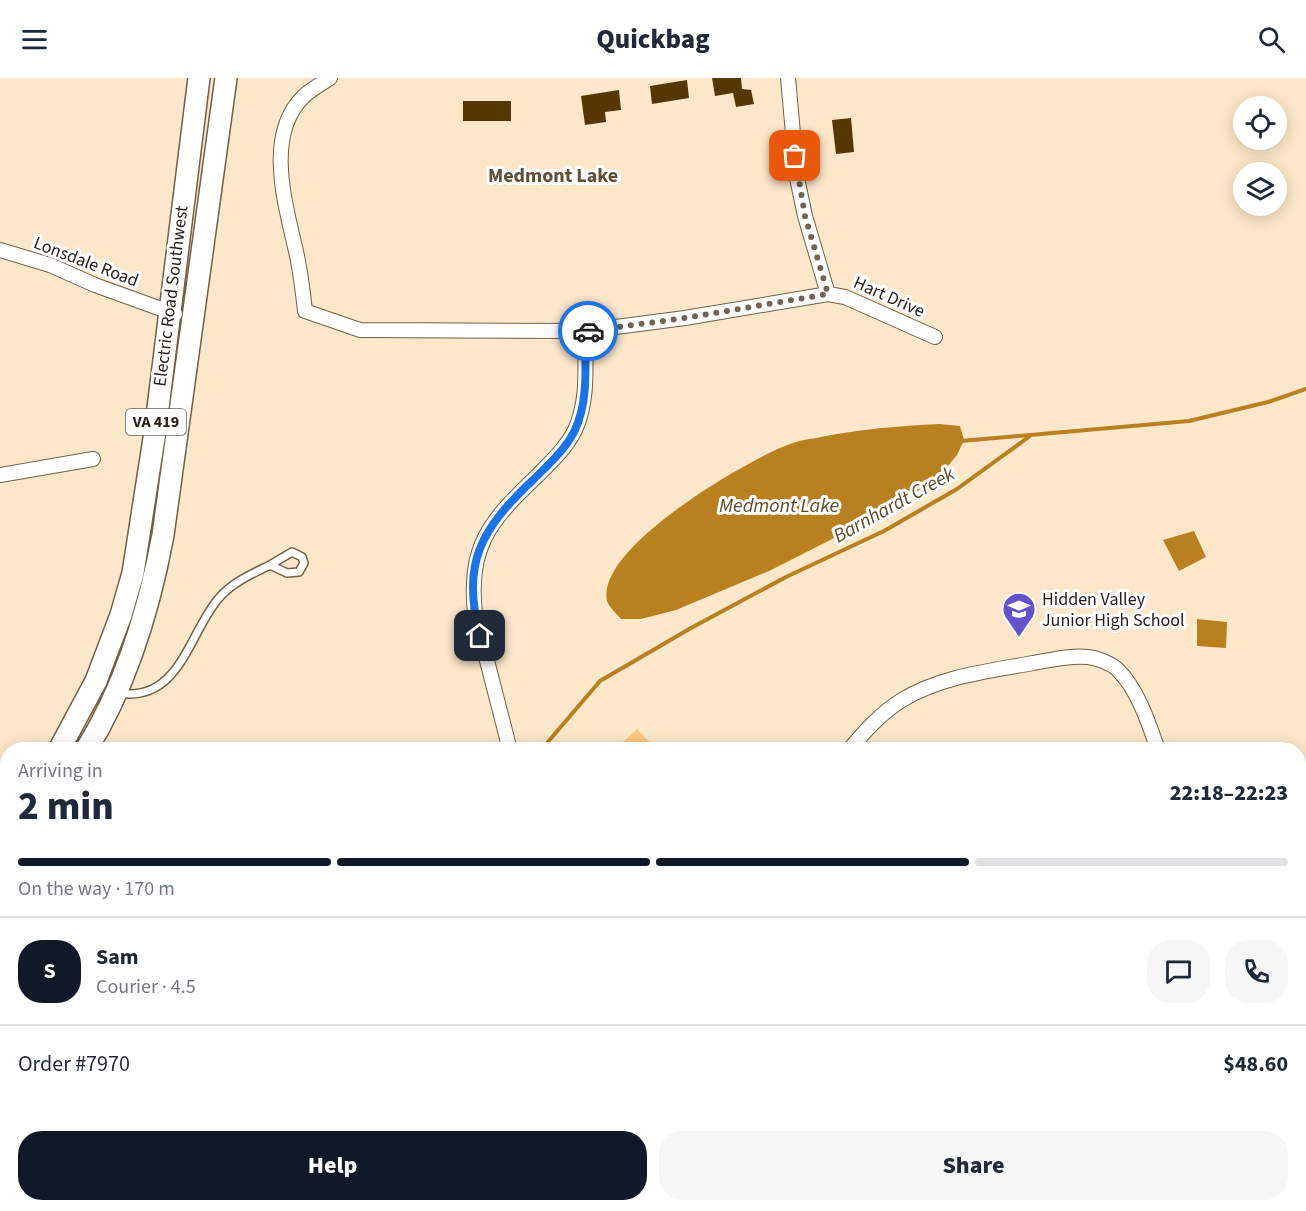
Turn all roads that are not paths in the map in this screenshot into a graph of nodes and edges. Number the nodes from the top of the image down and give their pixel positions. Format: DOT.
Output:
graph roads {
  1 [pos="198,78"];
  2 [pos="226,78"];
  3 [pos="330,78"];
  4 [pos="788,78"];
  5 [pos="0,250"];
  6 [pos="828,294"];
  7 [pos="169,312"];
  8 [pos="192,321"];
  9 [pos="585,331"];
  10 [pos="934,337"];
  11 [pos="93,459"];
  12 [pos="0,475"];
  13 [pos="270,565"];
  14 [pos="116,693"];
  15 [pos="62,742"];
  16 [pos="90,742"];
  17 [pos="508,742"];
  18 [pos="857,742"];
  19 [pos="1155,742"];
  1 -- 7 [label="main road, Electric Road Southwest / VA 419"];
  2 -- 8 [label="main road, Electric Road Southwest / VA 419"];
  3 -- 9 [label="street"];
  4 -- 6 [label="street"];
  5 -- 7 [label="street, Lonsdale Road"];
  6 -- 9 [label="street"];
  6 -- 10 [label="street, Hart Drive"];
  7 -- 8 [label="street, Lonsdale Road"];
  7 -- 15 [label="main road, Electric Road Southwest / VA 419"];
  8 -- 14 [label="main road, Electric Road Southwest / VA 419"];
  9 -- 17 [label="street"];
  11 -- 12 [label="street"];
  13 -- 13 [label="lane"];
  13 -- 14 [label="lane"];
  14 -- 16 [label="main road, Electric Road Southwest / VA 419"];
  18 -- 19 [label="street"];
}
